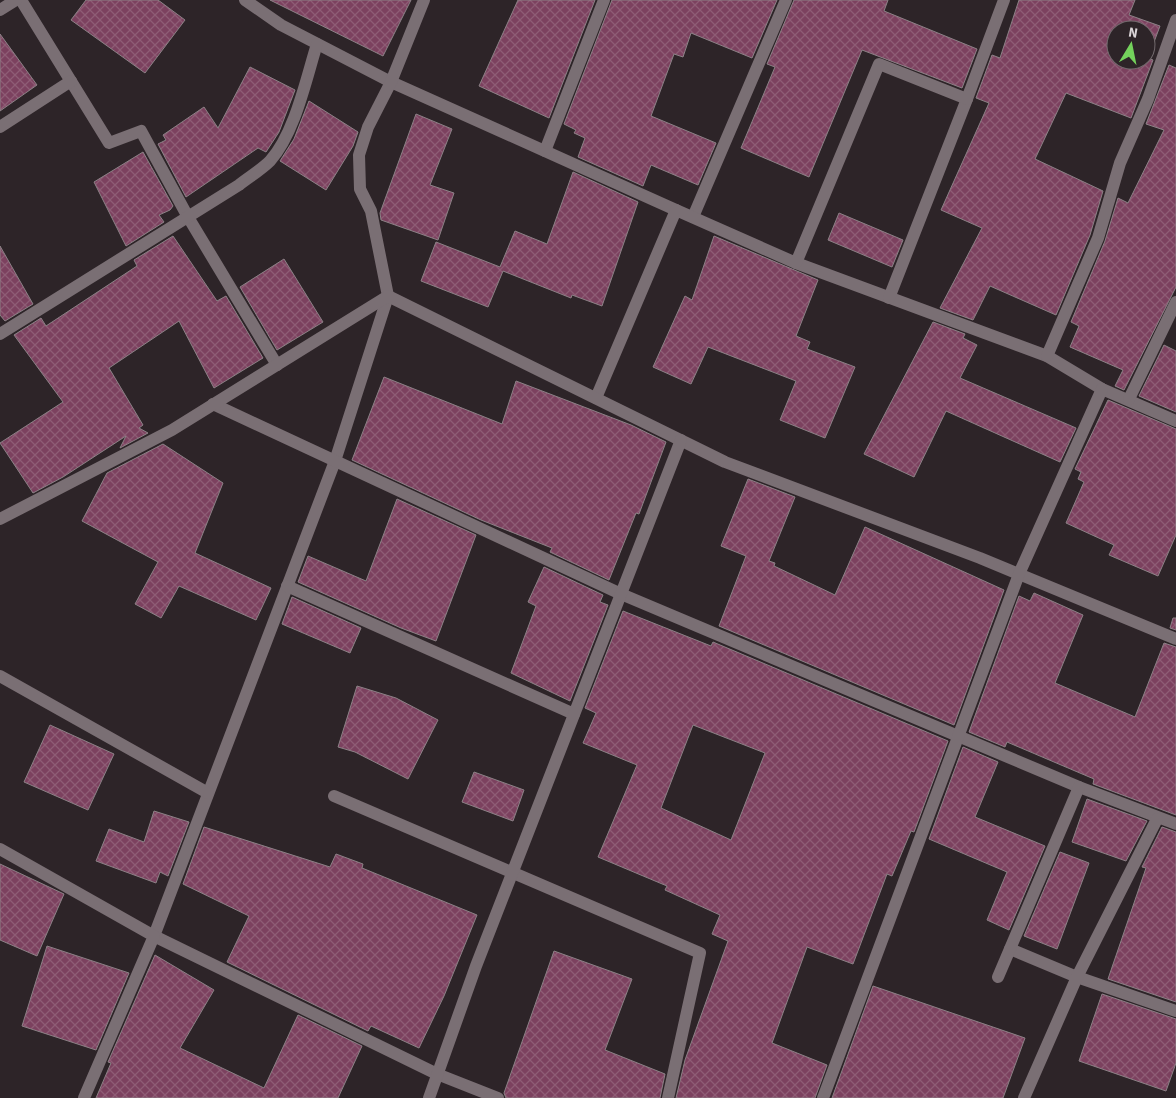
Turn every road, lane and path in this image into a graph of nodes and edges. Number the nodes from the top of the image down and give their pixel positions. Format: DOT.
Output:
graph roads {
  1 [pos="16,0"];
  2 [pos="21,0"];
  3 [pos="245,0"];
  4 [pos="424,0"];
  5 [pos="604,0"];
  6 [pos="786,0"];
  7 [pos="1004,0"];
  8 [pos="0,10"];
  9 [pos="1176,20"];
  10 [pos="317,44"];
  11 [pos="70,81"];
  12 [pos="391,82"];
  13 [pos="967,100"];
  14 [pos="0,127"];
  15 [pos="545,151"];
  16 [pos="676,210"];
  17 [pos="188,217"];
  18 [pos="693,218"];
  19 [pos="796,263"];
  20 [pos="388,296"];
  21 [pos="889,298"];
  22 [pos="1176,302"];
  23 [pos="0,334"];
  24 [pos="1047,356"];
  25 [pos="277,365"];
  26 [pos="1102,389"];
  27 [pos="596,398"];
  28 [pos="1129,399"];
  29 [pos="213,404"];
  30 [pos="1176,421"];
  31 [pos="681,440"];
  32 [pos="335,461"];
  33 [pos="0,519"];
  34 [pos="1019,574"];
  35 [pos="287,586"];
  36 [pos="621,594"];
  37 [pos="1176,639"];
  38 [pos="0,676"];
  39 [pos="574,714"];
  40 [pos="959,736"];
  41 [pos="1078,787"];
  42 [pos="208,793"];
  43 [pos="334,796"];
  44 [pos="1157,819"];
  45 [pos="1176,824"];
  46 [pos="0,849"];
  47 [pos="512,874"];
  48 [pos="154,936"];
  49 [pos="1010,949"];
  50 [pos="1078,977"];
  51 [pos="998,978"];
  52 [pos="1176,1011"];
  53 [pos="438,1074"];
  54 [pos="84,1098"];
  55 [pos="429,1098"];
  56 [pos="498,1098"];
  57 [pos="668,1098"];
  58 [pos="823,1098"];
  59 [pos="1024,1098"];
  1 -- 8 [label="street"];
  2 -- 11 [label="street"];
  3 -- 10 [label="street"];
  4 -- 12 [label="street"];
  5 -- 15 [label="street"];
  6 -- 18 [label="street"];
  7 -- 13 [label="street"];
  9 -- 24 [label="street"];
  10 -- 12 [label="street"];
  10 -- 17 [label="street"];
  11 -- 14 [label="street"];
  11 -- 17 [label="street"];
  12 -- 15 [label="street"];
  12 -- 20 [label="street"];
  13 -- 19 [label="street"];
  13 -- 21 [label="street"];
  15 -- 16 [label="street"];
  16 -- 18 [label="street"];
  16 -- 27 [label="street"];
  17 -- 23 [label="street"];
  17 -- 25 [label="street"];
  18 -- 19 [label="street"];
  19 -- 21 [label="street"];
  20 -- 25 [label="street"];
  20 -- 27 [label="street"];
  20 -- 32 [label="street"];
  21 -- 24 [label="street"];
  22 -- 28 [label="street"];
  24 -- 26 [label="street"];
  25 -- 29 [label="street"];
  26 -- 28 [label="street"];
  26 -- 34 [label="street"];
  27 -- 31 [label="street"];
  28 -- 30 [label="street"];
  29 -- 32 [label="street"];
  29 -- 33 [label="street"];
  31 -- 34 [label="street"];
  31 -- 36 [label="street"];
  32 -- 35 [label="street"];
  32 -- 36 [label="street"];
  34 -- 37 [label="street"];
  34 -- 40 [label="street"];
  35 -- 39 [label="street"];
  35 -- 42 [label="street"];
  36 -- 39 [label="street"];
  36 -- 40 [label="street"];
  38 -- 42 [label="street"];
  39 -- 47 [label="street"];
  40 -- 41 [label="street"];
  40 -- 58 [label="street"];
  41 -- 44 [label="street"];
  41 -- 49 [label="street"];
  42 -- 48 [label="street"];
  43 -- 47 [label="street"];
  44 -- 45 [label="street"];
  44 -- 50 [label="street"];
  46 -- 48 [label="street"];
  47 -- 53 [label="street"];
  47 -- 57 [label="street"];
  48 -- 53 [label="street"];
  48 -- 54 [label="street"];
  49 -- 50 [label="street"];
  49 -- 51 [label="street"];
  50 -- 52 [label="street"];
  50 -- 59 [label="street"];
  53 -- 55 [label="street"];
  53 -- 56 [label="street"];
}
